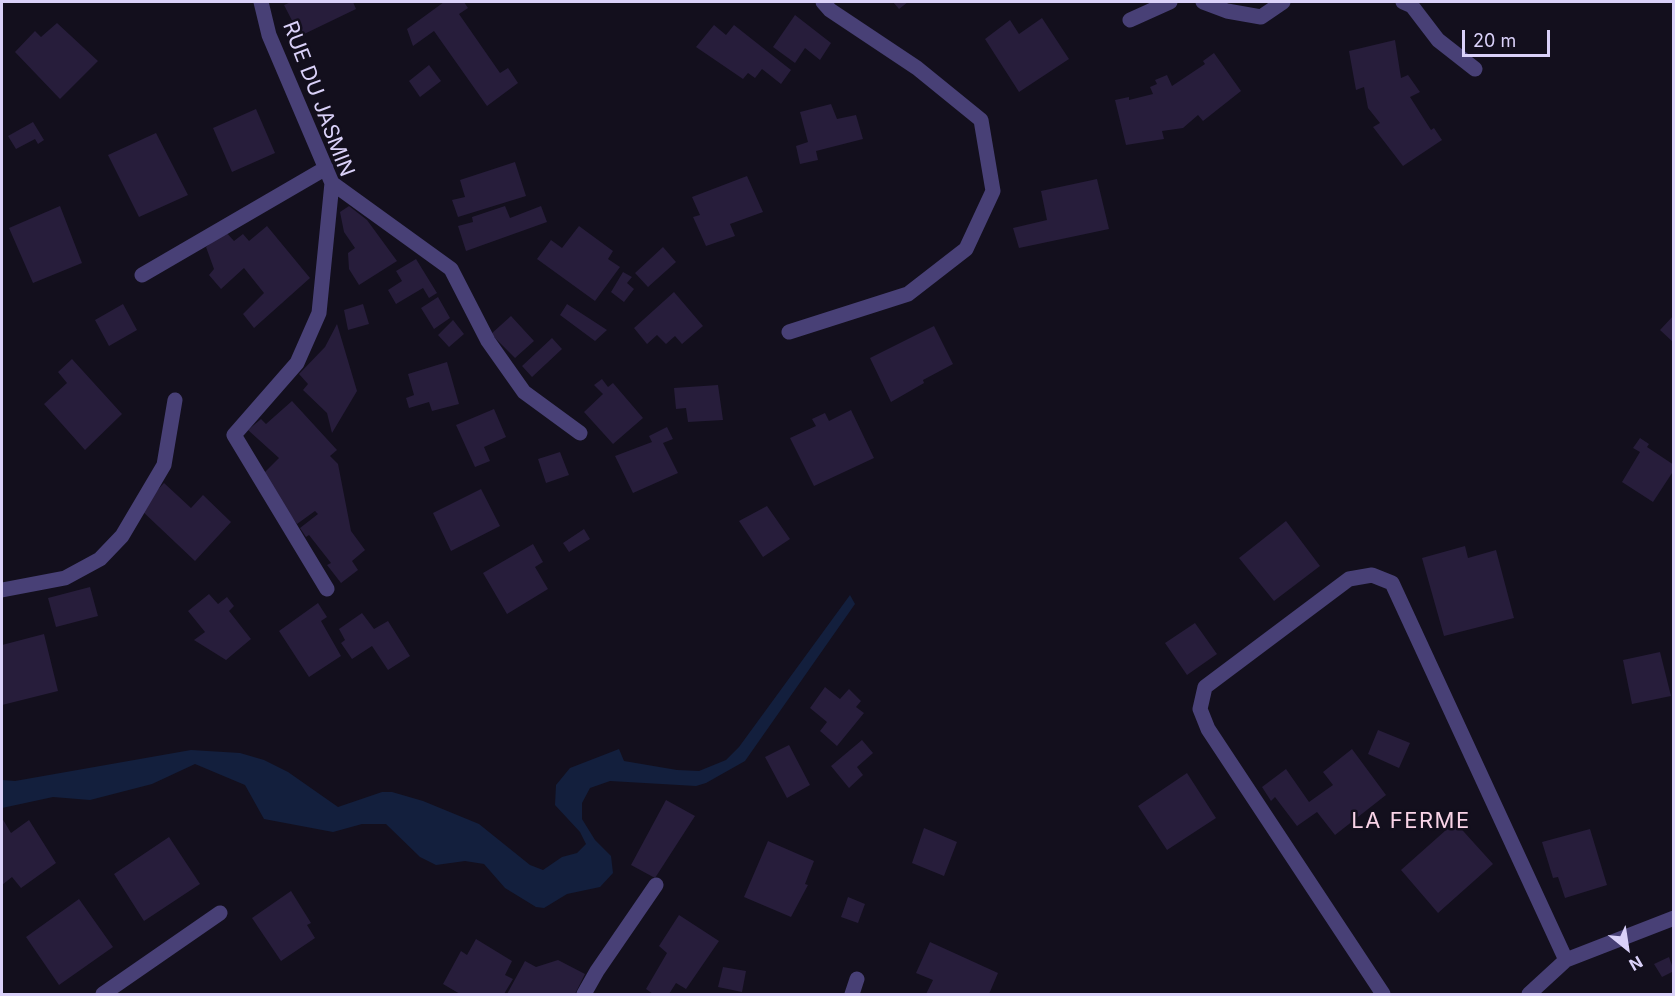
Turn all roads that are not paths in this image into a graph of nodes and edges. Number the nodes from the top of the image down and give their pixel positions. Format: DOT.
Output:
graph roads {
  1 [pos="261,2"];
  2 [pos="823,2"];
  3 [pos="1170,2"];
  4 [pos="1203,2"];
  5 [pos="1283,2"];
  6 [pos="1403,2"];
  7 [pos="1130,20"];
  8 [pos="1475,69"];
  9 [pos="326,168"];
  10 [pos="332,183"];
  11 [pos="142,275"];
  12 [pos="789,332"];
  13 [pos="175,400"];
  14 [pos="580,433"];
  15 [pos="327,589"];
  16 [pos="2,590"];
  17 [pos="656,885"];
  18 [pos="220,913"];
  19 [pos="1674,918"];
  20 [pos="1566,960"];
  21 [pos="857,979"];
  22 [pos="103,994"];
  23 [pos="584,994"];
  24 [pos="852,994"];
  25 [pos="1383,994"];
  26 [pos="1529,994"];
  1 -- 9 [label="street, RUE DU JASMIN"];
  2 -- 12 [label="street"];
  3 -- 7 [label="street"];
  4 -- 5 [label="street"];
  6 -- 8 [label="street"];
  9 -- 10 [label="street, RUE DU JASMIN"];
  9 -- 11 [label="street"];
  10 -- 14 [label="street"];
  10 -- 15 [label="street, RUE DU JASMIN"];
  13 -- 16 [label="street"];
  17 -- 23 [label="street"];
  18 -- 22 [label="street"];
  19 -- 20 [label="street"];
  20 -- 25 [label="street"];
  20 -- 26 [label="street"];
  21 -- 24 [label="street"];
}
